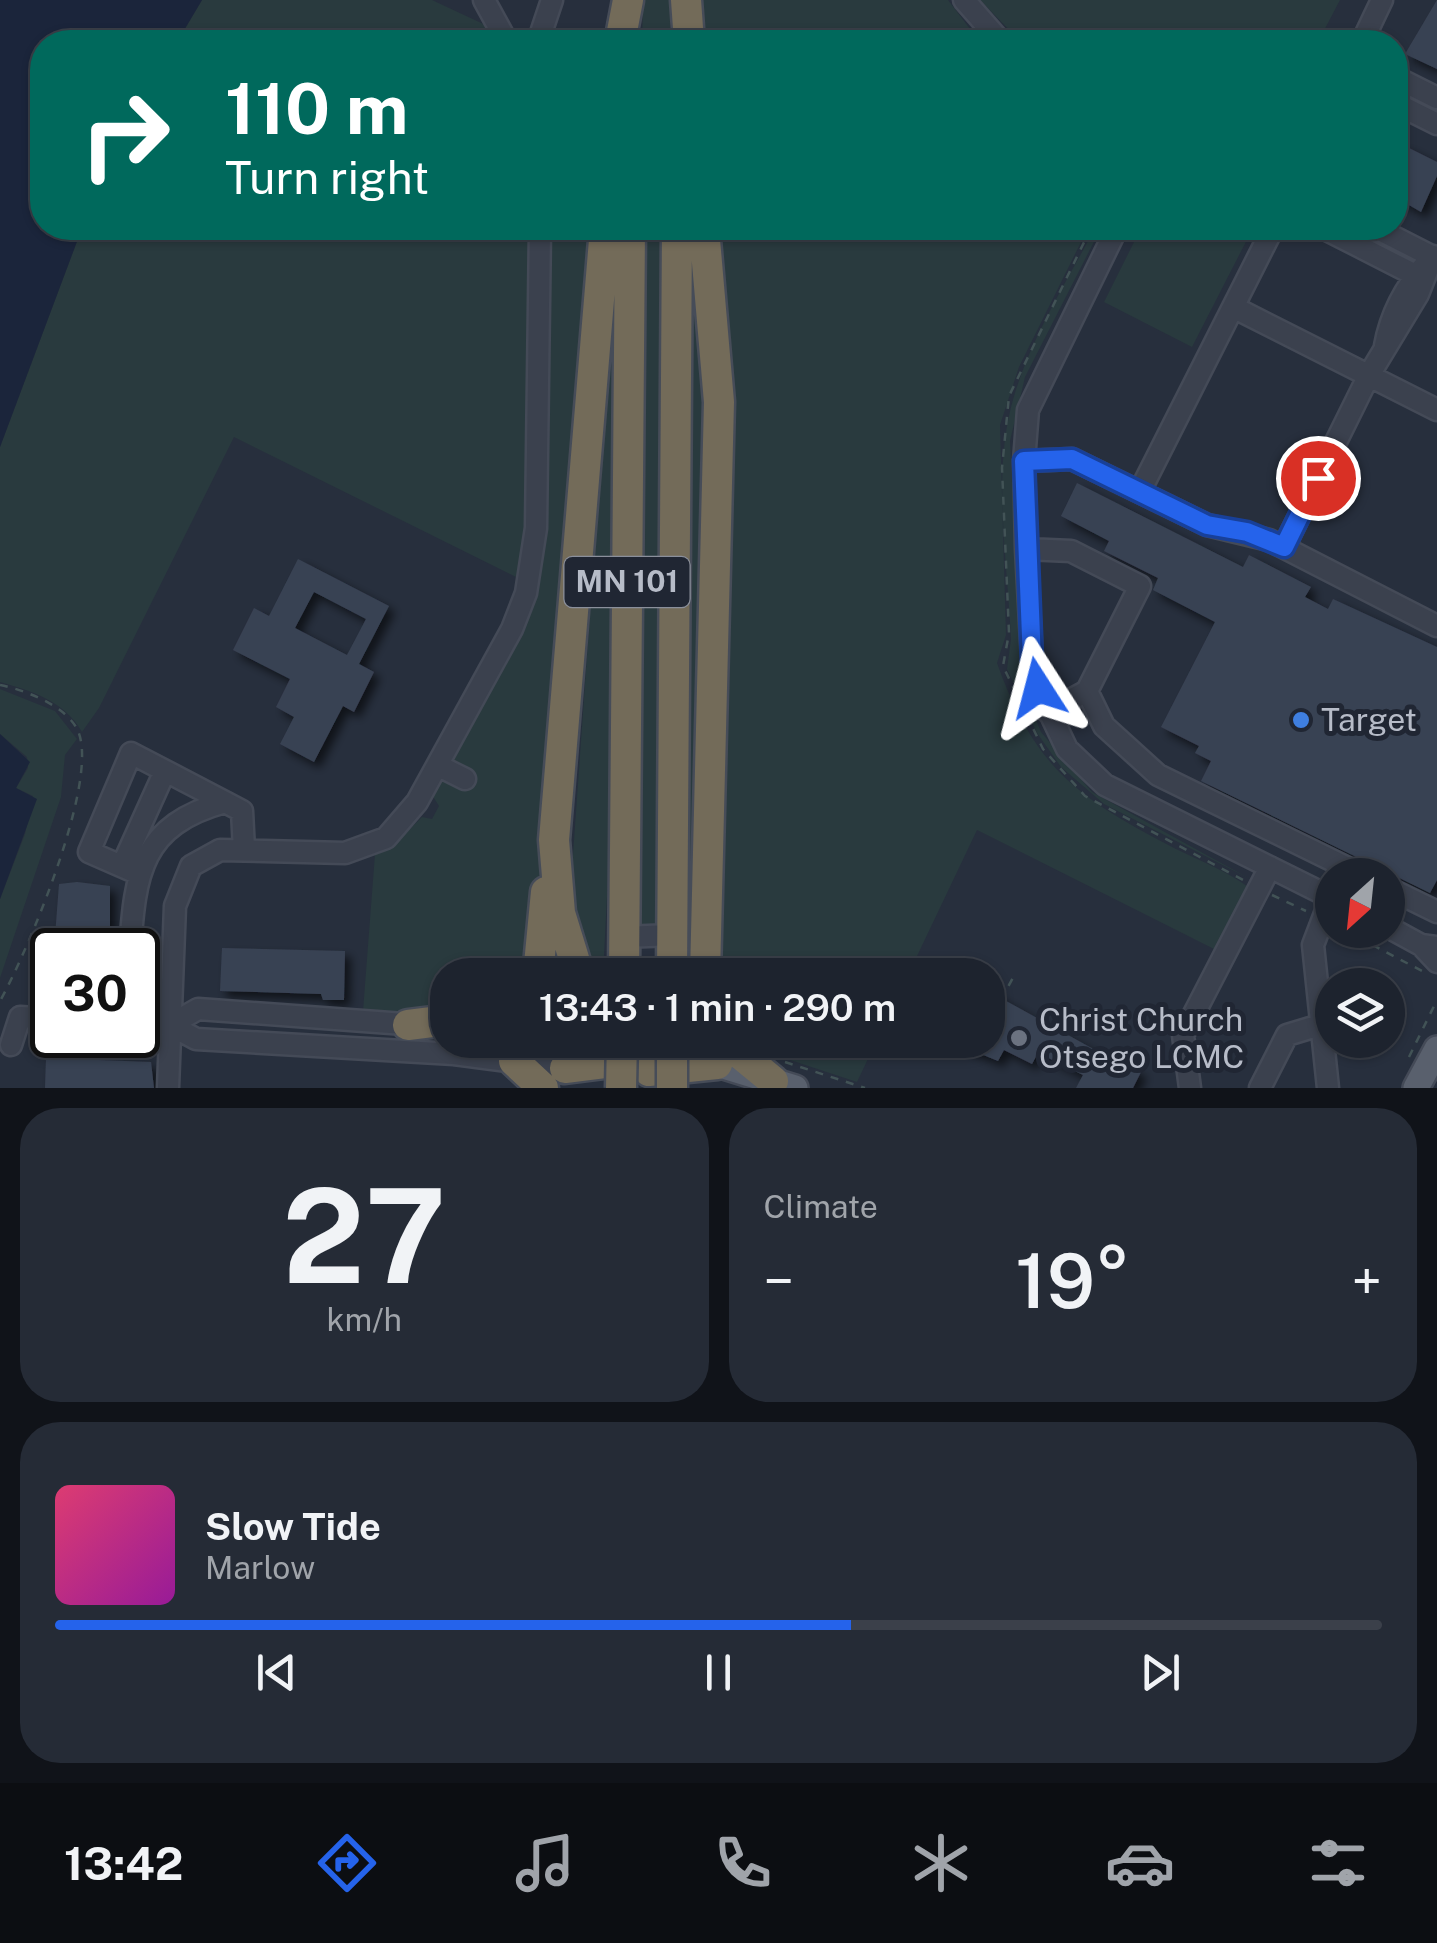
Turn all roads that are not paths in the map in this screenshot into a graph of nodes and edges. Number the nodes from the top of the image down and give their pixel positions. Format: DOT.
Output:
graph roads {
  1 [pos="484,0"];
  2 [pos="552,0"];
  3 [pos="630,0"];
  4 [pos="685,0"];
  5 [pos="964,0"];
  6 [pos="1382,0"];
  7 [pos="500,30"];
  8 [pos="542,30"];
  9 [pos="623,30"];
  10 [pos="631,30"];
  11 [pos="686,30"];
  12 [pos="990,30"];
  13 [pos="1368,30"];
  14 [pos="1408,84"];
  15 [pos="1437,98"];
  16 [pos="1408,110"];
  17 [pos="1437,124"];
  18 [pos="540,240"];
  19 [pos="603,240"];
  20 [pos="630,240"];
  21 [pos="677,240"];
  22 [pos="705,240"];
  23 [pos="1111,240"];
  24 [pos="1267,240"];
  25 [pos="1346,240"];
  26 [pos="1404,240"];
  27 [pos="1436,254"];
  28 [pos="1426,280"];
  29 [pos="1233,307"];
  30 [pos="1369,376"];
  31 [pos="1437,410"];
  32 [pos="1024,461"];
  33 [pos="1140,491"];
  34 [pos="1284,547"];
  35 [pos="1026,549"];
  36 [pos="1437,626"];
  37 [pos="1087,691"];
  38 [pos="1048,712"];
  39 [pos="438,766"];
  40 [pos="165,771"];
  41 [pos="465,778"];
  42 [pos="225,802"];
  43 [pos="554,840"];
  44 [pos="244,850"];
  45 [pos="1322,858"];
  46 [pos="1270,866"];
  47 [pos="130,870"];
  48 [pos="1315,888"];
  49 [pos="1405,896"];
  50 [pos="1437,912"];
  51 [pos="130,928"];
  52 [pos="672,934"];
  53 [pos="1405,935"];
  54 [pos="1315,937"];
  55 [pos="624,938"];
  56 [pos="1429,946"];
  57 [pos="540,958"];
  58 [pos="574,958"];
  59 [pos="624,958"];
  60 [pos="672,958"];
  61 [pos="703,958"];
  62 [pos="1429,966"];
  63 [pos="1315,974"];
  64 [pos="30,1018"];
  65 [pos="160,1024"];
  66 [pos="430,1024"];
  67 [pos="170,1025"];
  68 [pos="408,1025"];
  69 [pos="1315,1027"];
  70 [pos="11,1045"];
  71 [pos="1437,1049"];
  72 [pos="683,1058"];
  73 [pos="735,1058"];
  74 [pos="1324,1058"];
  75 [pos="514,1060"];
  76 [pos="640,1065"];
  77 [pos="560,1066"];
  78 [pos="780,1076"];
  79 [pos="1409,1079"];
  80 [pos="168,1088"];
  81 [pos="689,1088"];
  82 [pos="1190,1088"];
  83 [pos="1260,1088"];
  84 [pos="1328,1088"];
  1 -- 7 [label="street"];
  2 -- 8 [label="street"];
  3 -- 9 [label="highway"];
  3 -- 10 [label="highway"];
  4 -- 11 [label="highway"];
  5 -- 12 [label="street"];
  6 -- 13 [label="street"];
  14 -- 15 [label="street"];
  16 -- 17 [label="street"];
  18 -- 39 [label="street"];
  19 -- 43 [label="highway"];
  20 -- 55 [label="highway, MN 101"];
  21 -- 52 [label="highway, MN 101"];
  22 -- 61 [label="highway"];
  23 -- 32 [label="street"];
  24 -- 29 [label="street"];
  25 -- 28 [label="street"];
  26 -- 27 [label="street"];
  27 -- 28 [label="street"];
  28 -- 30 [label="street"];
  29 -- 30 [label="street"];
  29 -- 33 [label="street"];
  30 -- 31 [label="street"];
  30 -- 34 [label="street"];
  32 -- 33 [label="street"];
  32 -- 35 [label="street"];
  33 -- 34 [label="street"];
  34 -- 36 [label="street"];
  35 -- 37 [label="street"];
  35 -- 38 [label="street"];
  37 -- 38 [label="street"];
  37 -- 45 [label="street"];
  38 -- 46 [label="street"];
  39 -- 41 [label="street"];
  39 -- 44 [label="street"];
  40 -- 42 [label="street"];
  40 -- 47 [label="street"];
  40 -- 47 [label="street"];
  42 -- 44 [label="street"];
  42 -- 47 [label="street"];
  43 -- 57 [label="highway"];
  43 -- 58 [label="highway"];
  44 -- 67 [label="street"];
  46 -- 48 [label="street"];
  46 -- 82 [label="street"];
  47 -- 51 [label="street"];
  49 -- 50 [label="street"];
  52 -- 55 [label="street"];
  52 -- 60 [label="highway, MN 101"];
  53 -- 56 [label="street"];
  54 -- 63 [label="street"];
  55 -- 59 [label="highway, MN 101"];
  56 -- 62 [label="street"];
  64 -- 70 [label="street"];
  65 -- 67 [label="street"];
  66 -- 68 [label="highway"];
  67 -- 68 [label="street"];
  67 -- 75 [label="street"];
  67 -- 80 [label="street"];
  69 -- 83 [label="street"];
  71 -- 79 [label="main road"];
  72 -- 76 [label="highway"];
  73 -- 78 [label="highway"];
  74 -- 84 [label="street"];
  75 -- 77 [label="highway"];
  76 -- 77 [label="highway"];
  76 -- 81 [label="highway"];
}
